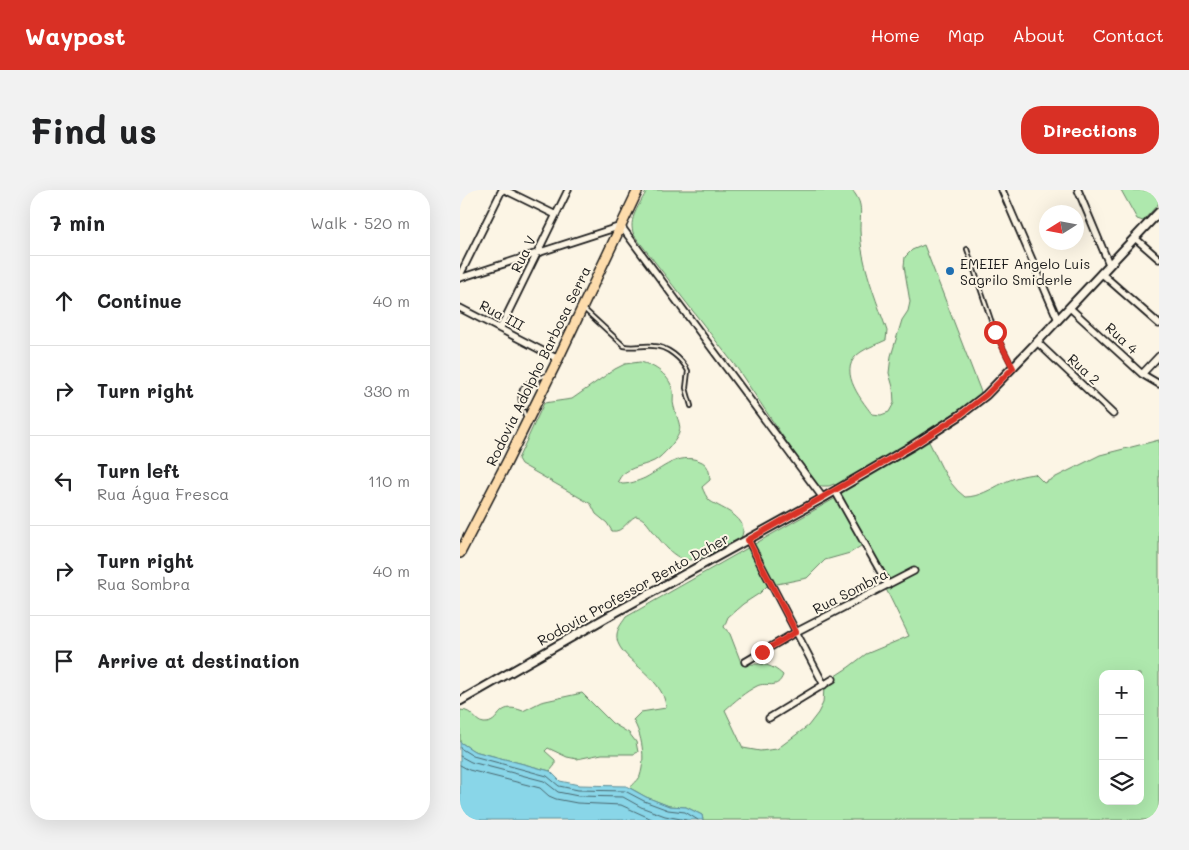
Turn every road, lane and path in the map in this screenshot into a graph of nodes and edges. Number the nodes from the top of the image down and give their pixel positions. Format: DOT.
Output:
graph roads {
  1 [pos="503,190"];
  2 [pos="568,190"];
  3 [pos="638,190"];
  4 [pos="1002,190"];
  5 [pos="1078,190"];
  6 [pos="1159,212"];
  7 [pos="556,215"];
  8 [pos="621,226"];
  9 [pos="1135,238"];
  10 [pos="967,249"];
  11 [pos="539,252"];
  12 [pos="1159,259"];
  13 [pos="1110,264"];
  14 [pos="1101,273"];
  15 [pos="460,276"];
  16 [pos="460,308"];
  17 [pos="582,308"];
  18 [pos="1070,308"];
  19 [pos="1058,320"];
  20 [pos="1159,324"];
  21 [pos="500,329"];
  22 [pos="1037,342"];
  23 [pos="1159,356"];
  24 [pos="558,359"];
  25 [pos="1013,368"];
  26 [pos="551,374"];
  27 [pos="1142,374"];
  28 [pos="1159,384"];
  29 [pos="691,406"];
  30 [pos="1113,414"];
  31 [pos="528,421"];
  32 [pos="835,491"];
  33 [pos="823,498"];
  34 [pos="748,540"];
  35 [pos="461,549"];
  36 [pos="914,571"];
  37 [pos="888,585"];
  38 [pos="796,632"];
  39 [pos="744,662"];
  40 [pos="833,679"];
  41 [pos="824,685"];
  42 [pos="460,701"];
  43 [pos="769,718"];
  1 -- 7 [label="street"];
  1 -- 15 [label="street"];
  2 -- 7 [label="street, Rua V"];
  3 -- 8 [label="main road, Rodovia Adolpho Barbosa Serra"];
  4 -- 19 [label="street"];
  5 -- 13 [label="street"];
  6 -- 9 [label="street, Rodovia Professor Bento Daher"];
  7 -- 11 [label="street, Rua V"];
  8 -- 11 [label="street"];
  8 -- 17 [label="main road, Rodovia Adolpho Barbosa Serra"];
  8 -- 33 [label="street"];
  9 -- 12 [label="street"];
  9 -- 13 [label="street, Rodovia Professor Bento Daher"];
  10 -- 25 [label="lane"];
  11 -- 15 [label="street"];
  11 -- 21 [label="street, Rua V"];
  13 -- 14 [label="street, Rodovia Professor Bento Daher"];
  14 -- 18 [label="street, Rodovia Professor Bento Daher"];
  14 -- 20 [label="street"];
  16 -- 21 [label="street, Rua III"];
  17 -- 24 [label="main road, Rodovia Adolpho Barbosa Serra"];
  17 -- 29 [label="lane"];
  18 -- 19 [label="street, Rodovia Professor Bento Daher"];
  18 -- 27 [label="street, Rua 4"];
  19 -- 22 [label="street, Rodovia Professor Bento Daher"];
  21 -- 24 [label="street, Rua III"];
  22 -- 25 [label="street, Rodovia Professor Bento Daher"];
  22 -- 30 [label="street, Rua 2"];
  23 -- 27 [label="street"];
  24 -- 26 [label="main road, Rodovia Adolpho Barbosa Serra"];
  25 -- 32 [label="street, Rodovia Professor Bento Daher"];
  26 -- 31 [label="main road, Rodovia Adolpho Barbosa Serra"];
  26 -- 31 [label="lane"];
  27 -- 28 [label="street, Rua 4"];
  31 -- 35 [label="main road, Rodovia Adolpho Barbosa Serra"];
  32 -- 33 [label="street, Rodovia Professor Bento Daher"];
  32 -- 37 [label="street"];
  33 -- 34 [label="street, Rodovia Professor Bento Daher"];
  34 -- 38 [label="street"];
  34 -- 42 [label="street, Rodovia Professor Bento Daher"];
  36 -- 37 [label="street, Rua Sombra"];
  37 -- 38 [label="street, Rua Sombra"];
  38 -- 39 [label="street, Rua Sombra"];
  38 -- 41 [label="street"];
  40 -- 41 [label="street"];
  41 -- 43 [label="street"];
}
